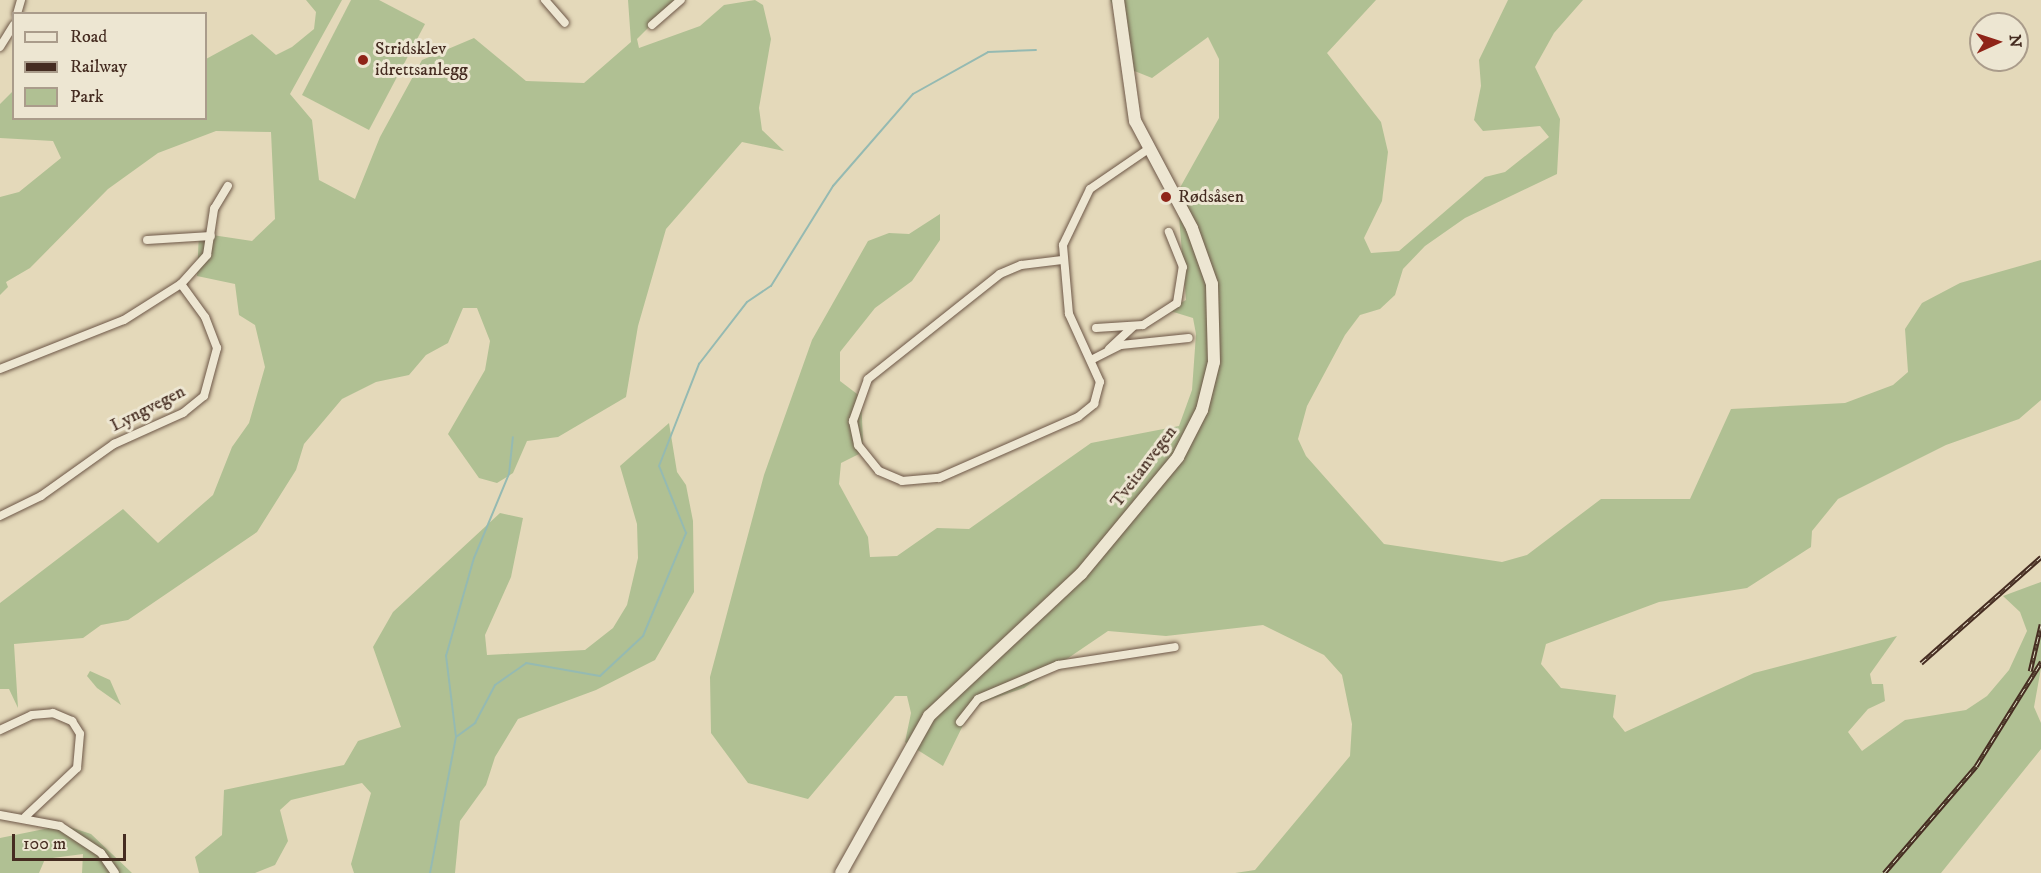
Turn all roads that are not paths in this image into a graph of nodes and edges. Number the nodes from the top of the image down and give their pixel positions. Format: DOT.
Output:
graph roads {
  1 [pos="545,0"];
  2 [pos="681,0"];
  3 [pos="1118,0"];
  4 [pos="565,23"];
  5 [pos="652,25"];
  6 [pos="12,27"];
  7 [pos="0,46"];
  8 [pos="1147,150"];
  9 [pos="228,186"];
  10 [pos="1169,232"];
  11 [pos="211,236"];
  12 [pos="147,240"];
  13 [pos="1062,260"];
  14 [pos="181,284"];
  15 [pos="1133,327"];
  16 [pos="1096,328"];
  17 [pos="1189,338"];
  18 [pos="1109,351"];
  19 [pos="1091,360"];
  20 [pos="0,369"];
  21 [pos="0,516"];
  22 [pos="1175,647"];
  23 [pos="960,722"];
  24 [pos="0,730"];
  25 [pos="0,815"];
  26 [pos="25,817"];
  27 [pos="115,873"];
  28 [pos="841,873"];
  1 -- 4 [label="street"];
  2 -- 5 [label="street"];
  3 -- 8 [label="main road, Tveitanvegen"];
  6 -- 7 [label="street"];
  8 -- 13 [label="street"];
  8 -- 28 [label="main road, Tveitanvegen"];
  9 -- 11 [label="street"];
  10 -- 15 [label="street"];
  11 -- 12 [label="street"];
  11 -- 14 [label="street"];
  13 -- 19 [label="street"];
  13 -- 19 [label="street"];
  14 -- 20 [label="street"];
  14 -- 21 [label="street, Lyngvegen"];
  15 -- 16 [label="street"];
  15 -- 18 [label="street"];
  17 -- 18 [label="street"];
  18 -- 19 [label="street"];
  22 -- 23 [label="street"];
  24 -- 26 [label="street"];
  25 -- 26 [label="street"];
  26 -- 27 [label="street"];
}
